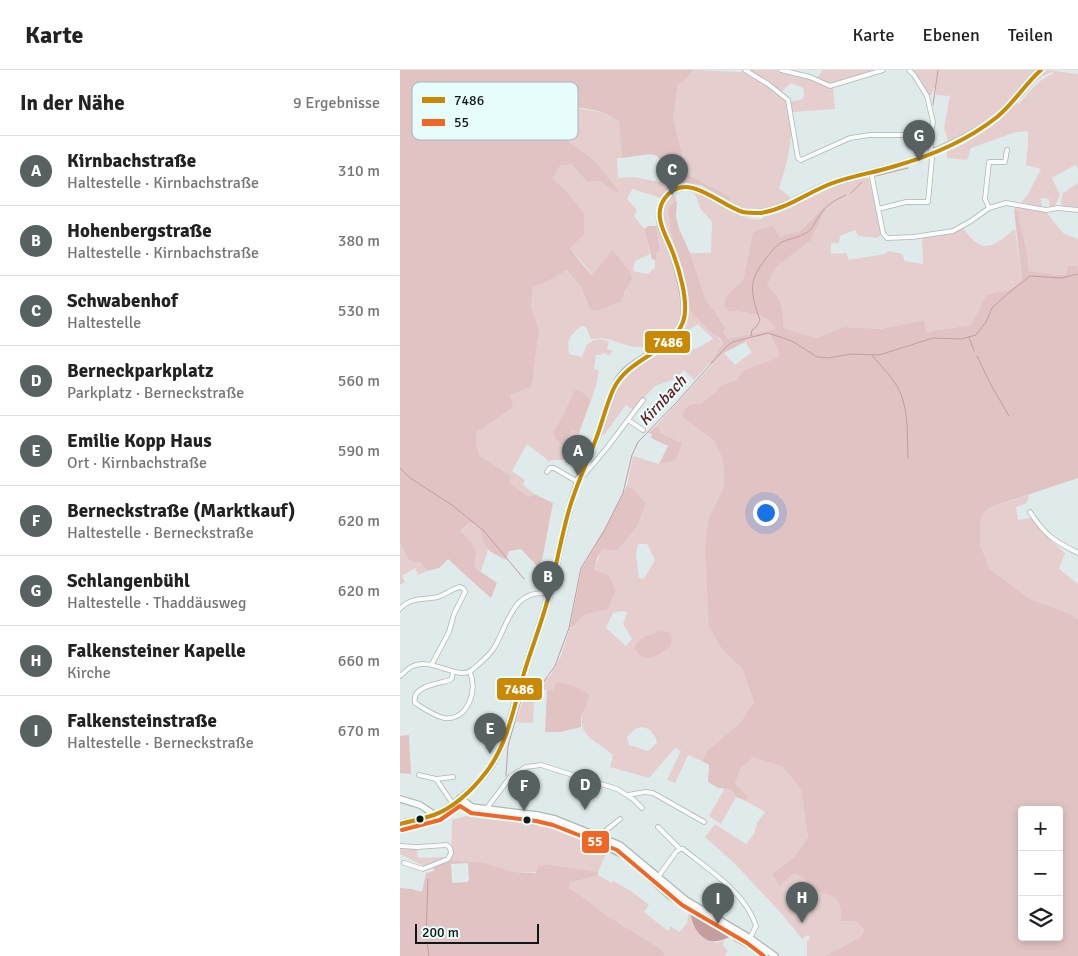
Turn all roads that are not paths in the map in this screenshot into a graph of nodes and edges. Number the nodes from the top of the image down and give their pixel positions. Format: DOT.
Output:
graph roads {
  1 [pos="745,70"];
  2 [pos="781,70"];
  3 [pos="883,70"];
  4 [pos="909,70"];
  5 [pos="1041,70"];
  6 [pos="930,138"];
  7 [pos="1007,150"];
  8 [pos="931,152"];
  9 [pos="871,172"];
  10 [pos="988,208"];
  11 [pos="878,209"];
  12 [pos="1078,210"];
  13 [pos="644,400"];
  14 [pos="628,420"];
  15 [pos="643,430"];
  16 [pos="547,472"];
  17 [pos="578,482"];
  18 [pos="1030,512"];
  19 [pos="1078,553"];
  20 [pos="549,594"];
  21 [pos="400,609"];
  22 [pos="432,664"];
  23 [pos="453,672"];
  24 [pos="470,672"];
  25 [pos="400,676"];
  26 [pos="419,775"];
  27 [pos="453,777"];
  28 [pos="436,779"];
  29 [pos="628,795"];
  30 [pos="460,798"];
  31 [pos="400,799"];
  32 [pos="452,804"];
  33 [pos="424,808"];
  34 [pos="488,808"];
  35 [pos="642,808"];
  36 [pos="435,815"];
  37 [pos="620,819"];
  38 [pos="420,820"];
  39 [pos="704,822"];
  40 [pos="400,824"];
  41 [pos="658,827"];
  42 [pos="599,836"];
  43 [pos="400,846"];
  44 [pos="680,849"];
  45 [pos="404,864"];
  46 [pos="658,877"];
  47 [pos="750,938"];
  48 [pos="775,956"];
  1 -- 6 [label="street"];
  2 -- 3 [label="street"];
  4 -- 6 [label="street"];
  5 -- 8 [label="main road"];
  6 -- 8 [label="street"];
  7 -- 10 [label="street"];
  8 -- 9 [label="main road"];
  8 -- 11 [label="street"];
  9 -- 11 [label="street"];
  9 -- 17 [label="main road"];
  10 -- 11 [label="street"];
  10 -- 12 [label="street"];
  13 -- 14 [label="street"];
  14 -- 15 [label="street"];
  14 -- 17 [label="street"];
  16 -- 17 [label="street"];
  17 -- 20 [label="main road"];
  18 -- 19 [label="street"];
  20 -- 24 [label="street"];
  20 -- 30 [label="main road"];
  21 -- 22 [label="street"];
  22 -- 23 [label="street"];
  22 -- 25 [label="street"];
  23 -- 24 [label="street"];
  23 -- 24 [label="street"];
  26 -- 28 [label="street"];
  27 -- 28 [label="street"];
  28 -- 32 [label="street"];
  29 -- 34 [label="street"];
  29 -- 35 [label="street"];
  29 -- 39 [label="street"];
  30 -- 32 [label="main road"];
  30 -- 34 [label="main road"];
  31 -- 33 [label="main road"];
  32 -- 36 [label="main road"];
  33 -- 36 [label="main road"];
  33 -- 38 [label="street"];
  34 -- 42 [label="main road"];
  36 -- 38 [label="main road"];
  37 -- 42 [label="street"];
  38 -- 40 [label="main road"];
  41 -- 44 [label="street"];
  42 -- 46 [label="main road"];
  43 -- 45 [label="street"];
  44 -- 46 [label="street"];
  44 -- 47 [label="street"];
  46 -- 47 [label="main road"];
  47 -- 48 [label="main road"];
}
